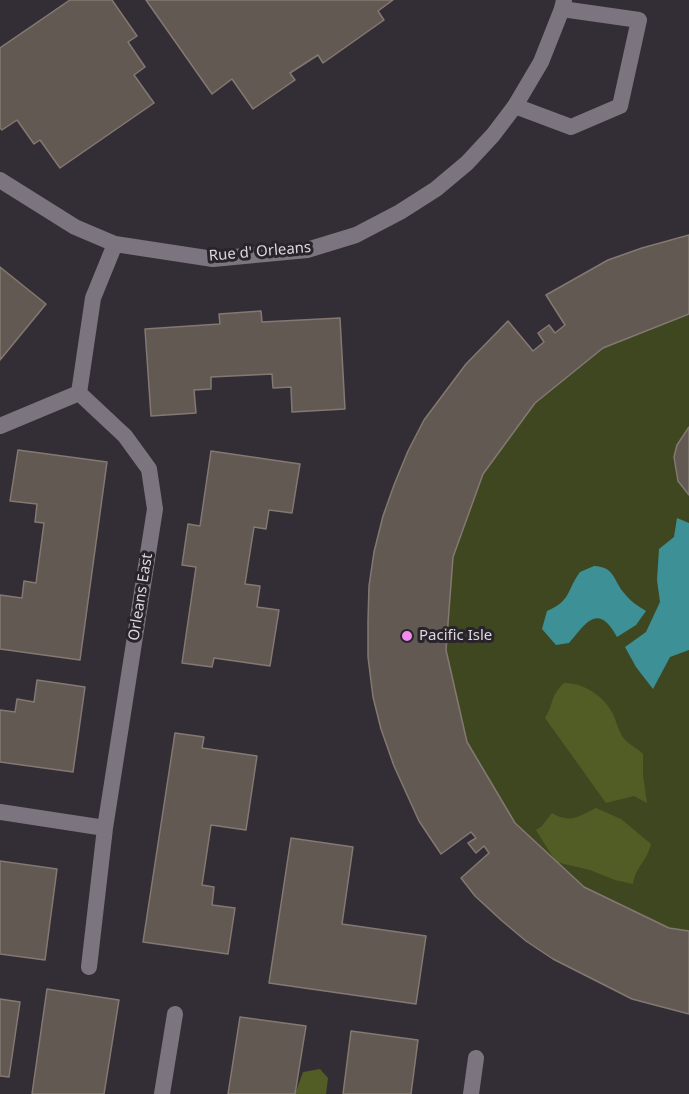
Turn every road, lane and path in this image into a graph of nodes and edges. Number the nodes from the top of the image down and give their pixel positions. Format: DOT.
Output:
graph roads {
  1 [pos="563,5"];
  2 [pos="515,105"];
  3 [pos="0,180"];
  4 [pos="115,244"];
  5 [pos="79,393"];
  6 [pos="0,426"];
  7 [pos="0,812"];
  8 [pos="105,828"];
  9 [pos="88,967"];
  10 [pos="175,1014"];
  11 [pos="476,1059"];
  12 [pos="162,1094"];
  13 [pos="471,1094"];
  1 -- 2 [label="street, Rue d' Orleans"];
  1 -- 2 [label="street"];
  2 -- 4 [label="street, Rue d' Orleans"];
  3 -- 4 [label="street, Rue d' Orleans"];
  4 -- 5 [label="street"];
  5 -- 6 [label="street"];
  5 -- 8 [label="street, Orleans East"];
  7 -- 8 [label="street"];
  8 -- 9 [label="street, Orleans East"];
  10 -- 12 [label="street"];
  11 -- 13 [label="street"];
}
